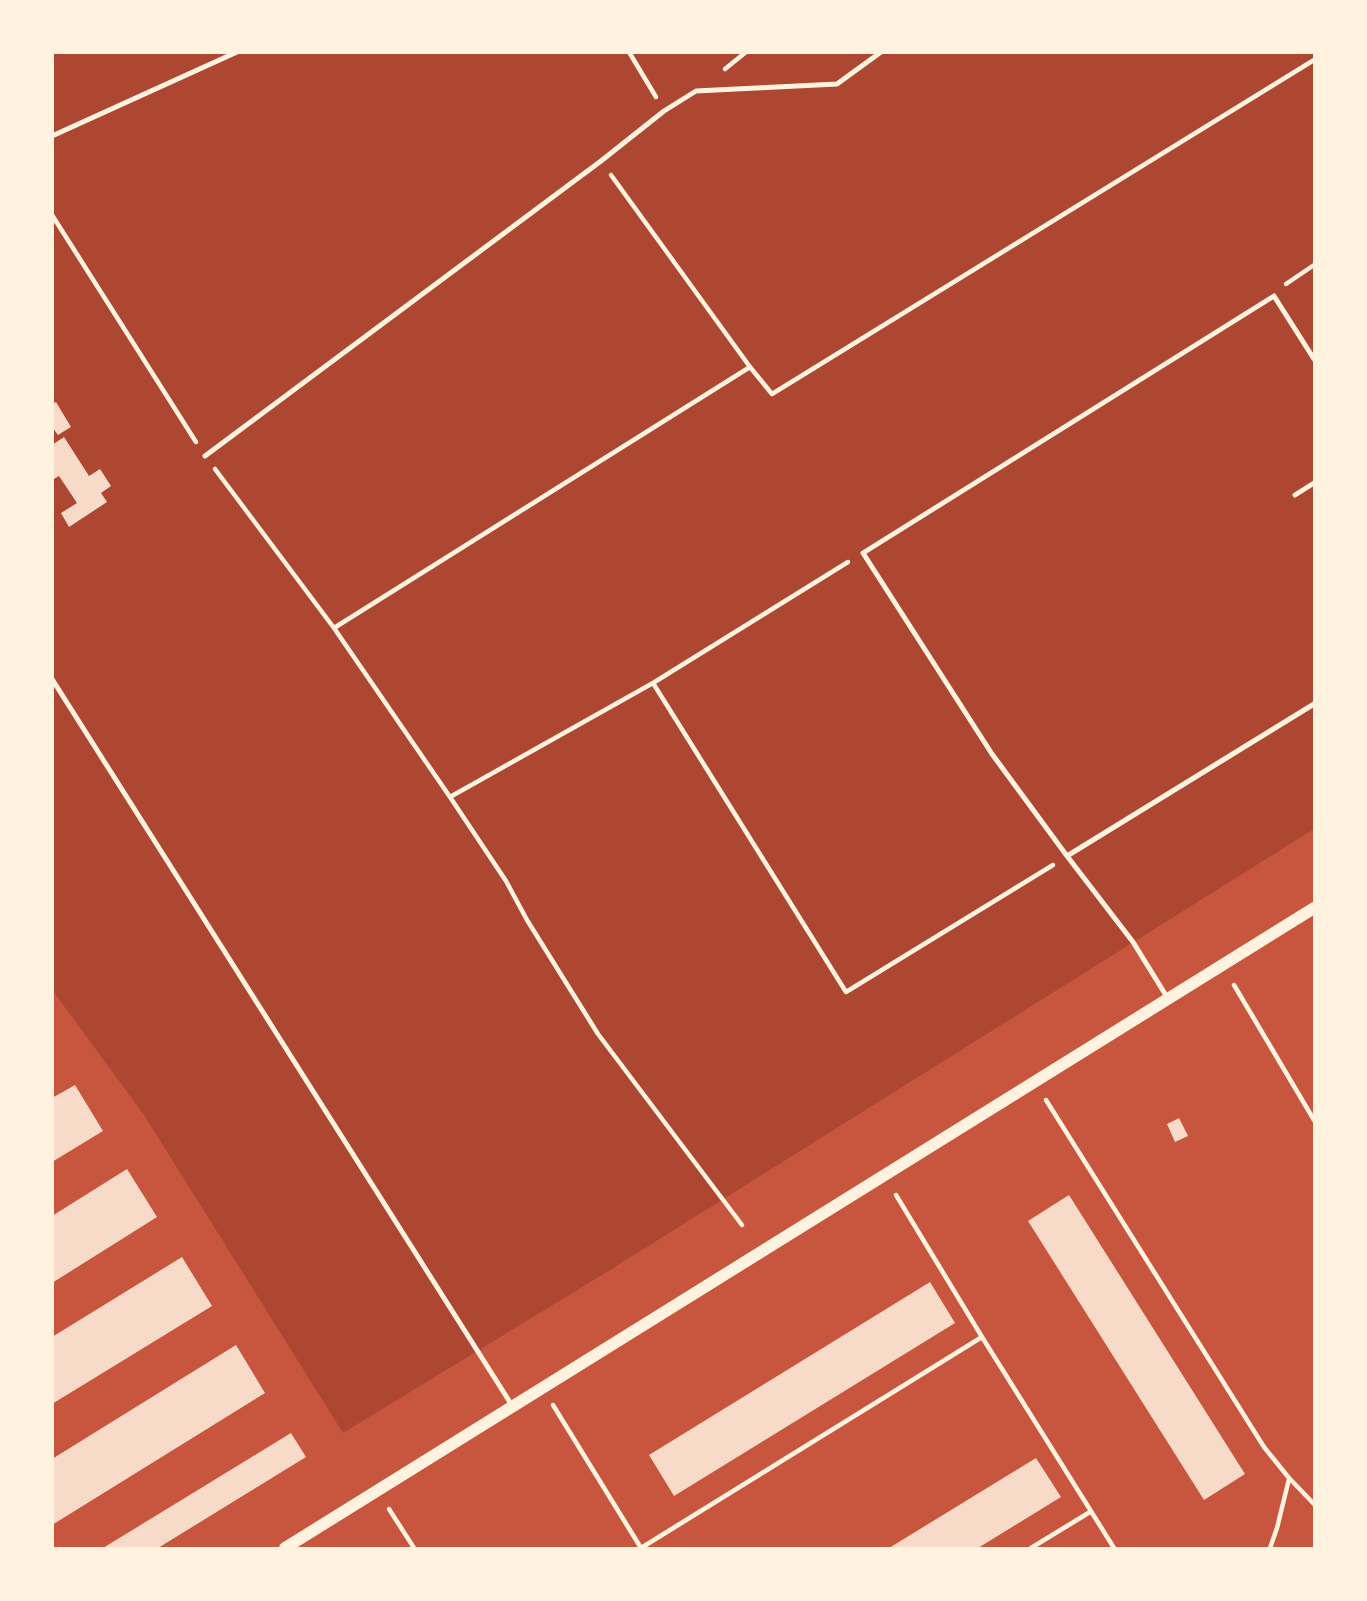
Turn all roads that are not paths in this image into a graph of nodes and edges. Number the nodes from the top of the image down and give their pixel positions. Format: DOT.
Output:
graph roads {
  1 [pos="237,52"];
  2 [pos="881,52"];
  3 [pos="52,136"];
  4 [pos="1314,359"];
  5 [pos="205,456"];
  6 [pos="1314,483"];
  7 [pos="1295,495"];
  8 [pos="52,679"];
  9 [pos="1314,704"];
  10 [pos="1066,856"];
  11 [pos="1314,908"];
  12 [pos="1168,1000"];
  13 [pos="513,1407"];
  14 [pos="285,1549"];
  1 -- 3 [label="lane"];
  2 -- 5 [label="lane"];
  4 -- 10 [label="lane"];
  6 -- 7 [label="lane"];
  8 -- 13 [label="lane"];
  9 -- 10 [label="lane"];
  10 -- 12 [label="lane"];
  11 -- 12 [label="street"];
  12 -- 13 [label="street"];
  13 -- 14 [label="street"];
}
